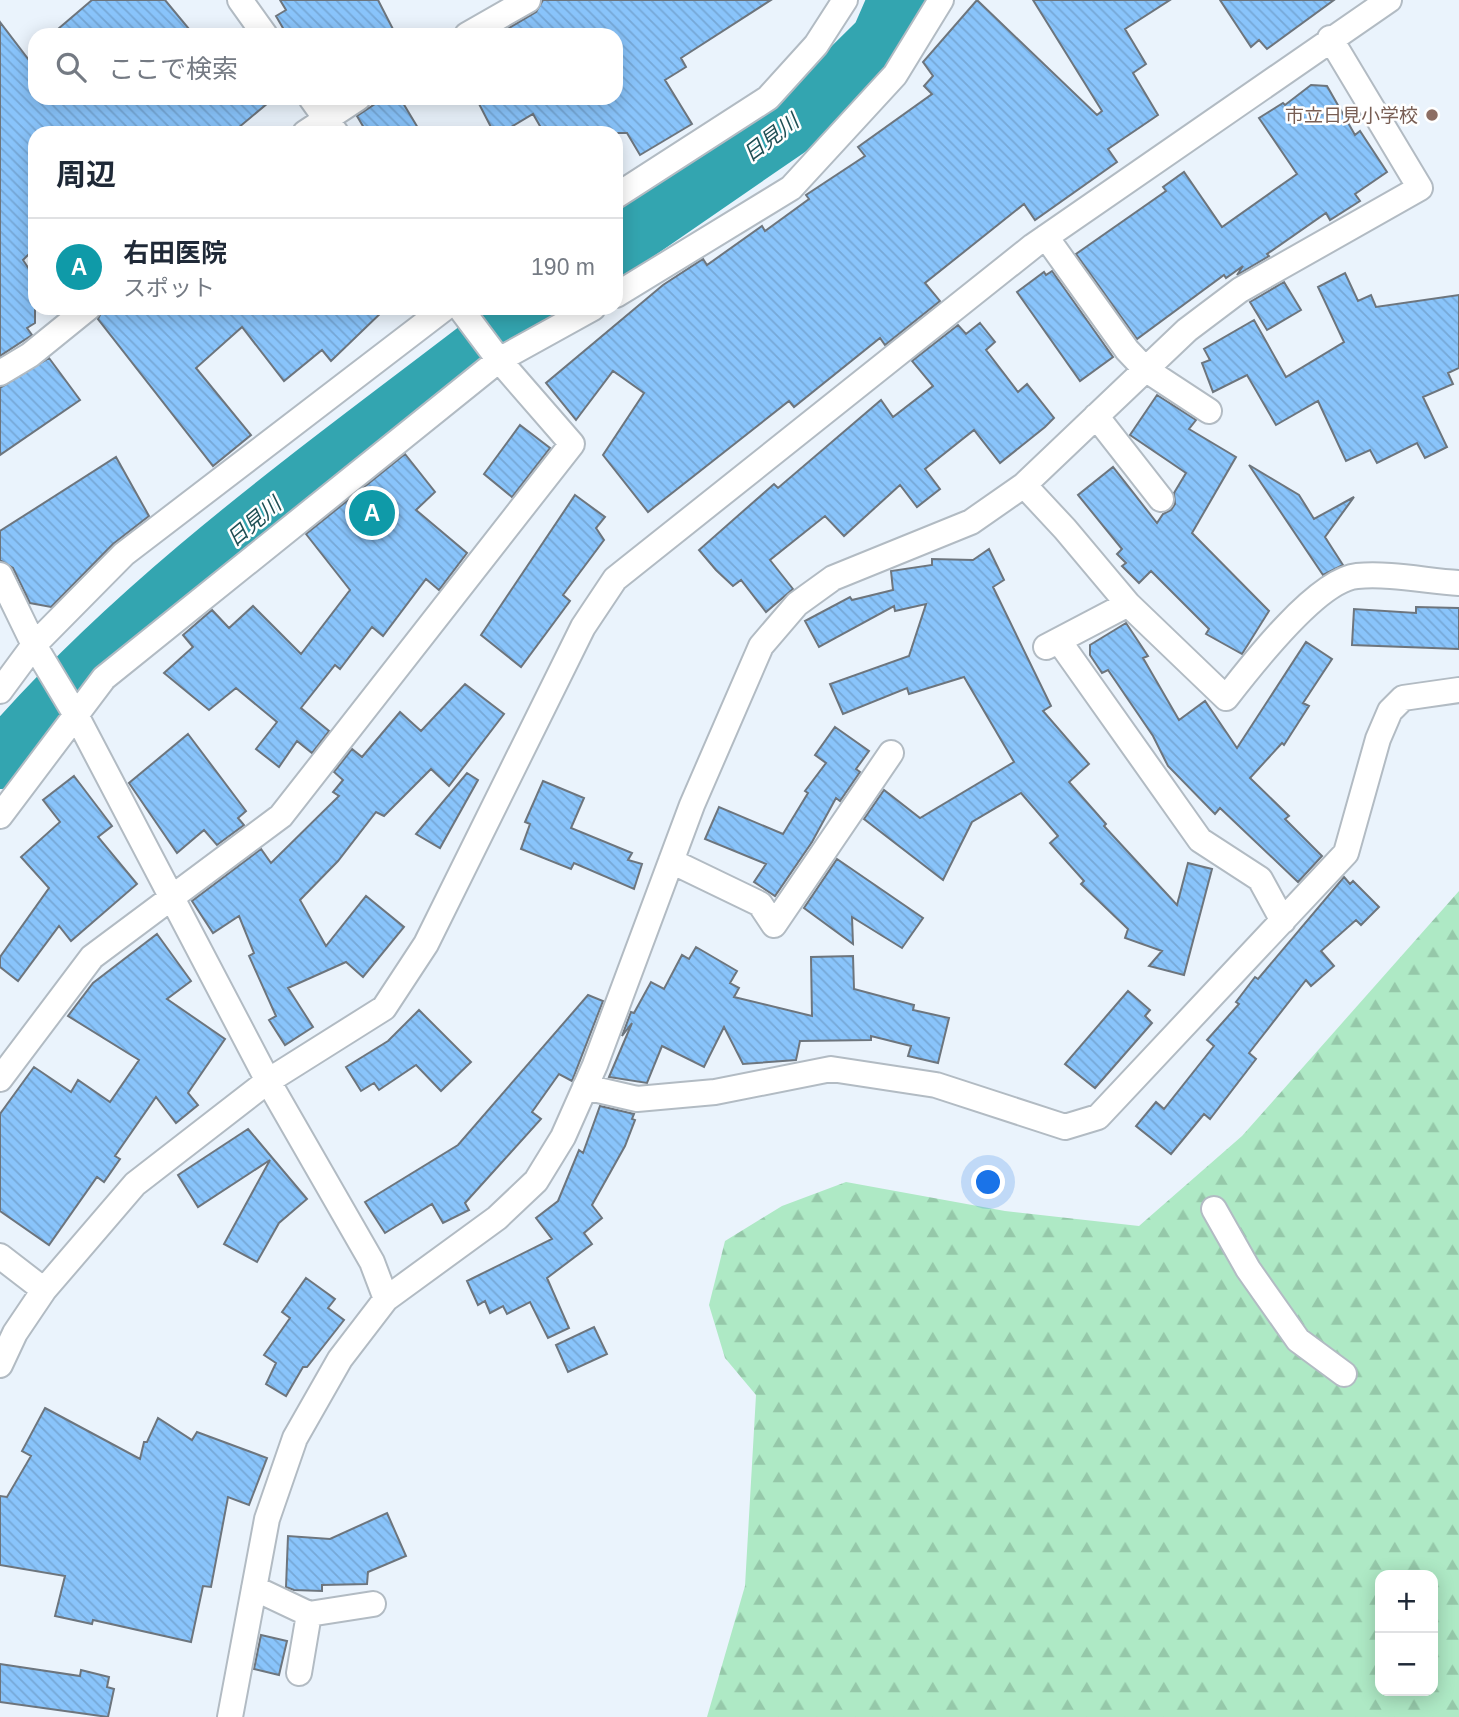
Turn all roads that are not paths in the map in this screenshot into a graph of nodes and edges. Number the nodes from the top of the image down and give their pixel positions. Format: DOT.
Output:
graph roads {
  1 [pos="240,0"];
  2 [pos="528,0"];
  3 [pos="845,0"];
  4 [pos="1389,0"];
  5 [pos="943,2"];
  6 [pos="260,28"];
  7 [pos="479,28"];
  8 [pos="1330,38"];
  9 [pos="345,105"];
  10 [pos="324,116"];
  11 [pos="623,191"];
  12 [pos="1046,237"];
  13 [pos="623,291"];
  14 [pos="79,315"];
  15 [pos="436,315"];
  16 [pos="465,315"];
  17 [pos="580,315"];
  18 [pos="499,360"];
  19 [pos="1145,369"];
  20 [pos="0,373"];
  21 [pos="1209,411"];
  22 [pos="1096,416"];
  23 [pos="1024,485"];
  24 [pos="1161,499"];
  25 [pos="0,575"];
  26 [pos="1459,583"];
  27 [pos="1128,604"];
  28 [pos="34,645"];
  29 [pos="1459,690"];
  30 [pos="0,691"];
  31 [pos="76,715"];
  32 [pos="891,753"];
  33 [pos="0,816"];
  34 [pos="670,861"];
  35 [pos="172,895"];
  36 [pos="1283,921"];
  37 [pos="0,1079"];
  38 [pos="268,1081"];
  39 [pos="585,1087"];
  40 [pos="1214,1209"];
  41 [pos="0,1256"];
  42 [pos="44,1290"];
  43 [pos="386,1299"];
  44 [pos="0,1365"];
  45 [pos="1344,1374"];
  46 [pos="254,1588"];
  47 [pos="373,1604"];
  48 [pos="309,1614"];
  49 [pos="299,1673"];
  50 [pos="230,1717"];
  1 -- 6 [label="street"];
  2 -- 7 [label="street"];
  3 -- 11 [label="street"];
  4 -- 8 [label="street"];
  5 -- 13 [label="street"];
  8 -- 12 [label="street"];
  8 -- 19 [label="street"];
  9 -- 10 [label="street"];
  12 -- 19 [label="street"];
  12 -- 38 [label="street"];
  14 -- 20 [label="street"];
  15 -- 28 [label="street"];
  16 -- 18 [label="street"];
  17 -- 18 [label="street"];
  18 -- 31 [label="street"];
  18 -- 35 [label="street"];
  19 -- 21 [label="street"];
  19 -- 22 [label="street"];
  22 -- 23 [label="street"];
  22 -- 24 [label="street"];
  23 -- 27 [label="street"];
  23 -- 34 [label="street"];
  25 -- 28 [label="street"];
  26 -- 27 [label="street"];
  27 -- 36 [label="street"];
  28 -- 30 [label="street"];
  28 -- 31 [label="street"];
  29 -- 36 [label="street"];
  31 -- 33 [label="street"];
  31 -- 35 [label="street"];
  32 -- 34 [label="street"];
  34 -- 39 [label="street"];
  35 -- 37 [label="street"];
  35 -- 38 [label="street"];
  36 -- 39 [label="street"];
  38 -- 42 [label="street"];
  38 -- 43 [label="street"];
  39 -- 43 [label="street"];
  40 -- 45 [label="street"];
  41 -- 42 [label="street"];
  42 -- 44 [label="street"];
  43 -- 46 [label="street"];
  46 -- 48 [label="street"];
  46 -- 50 [label="street"];
  47 -- 48 [label="street"];
  48 -- 49 [label="street"];
}
